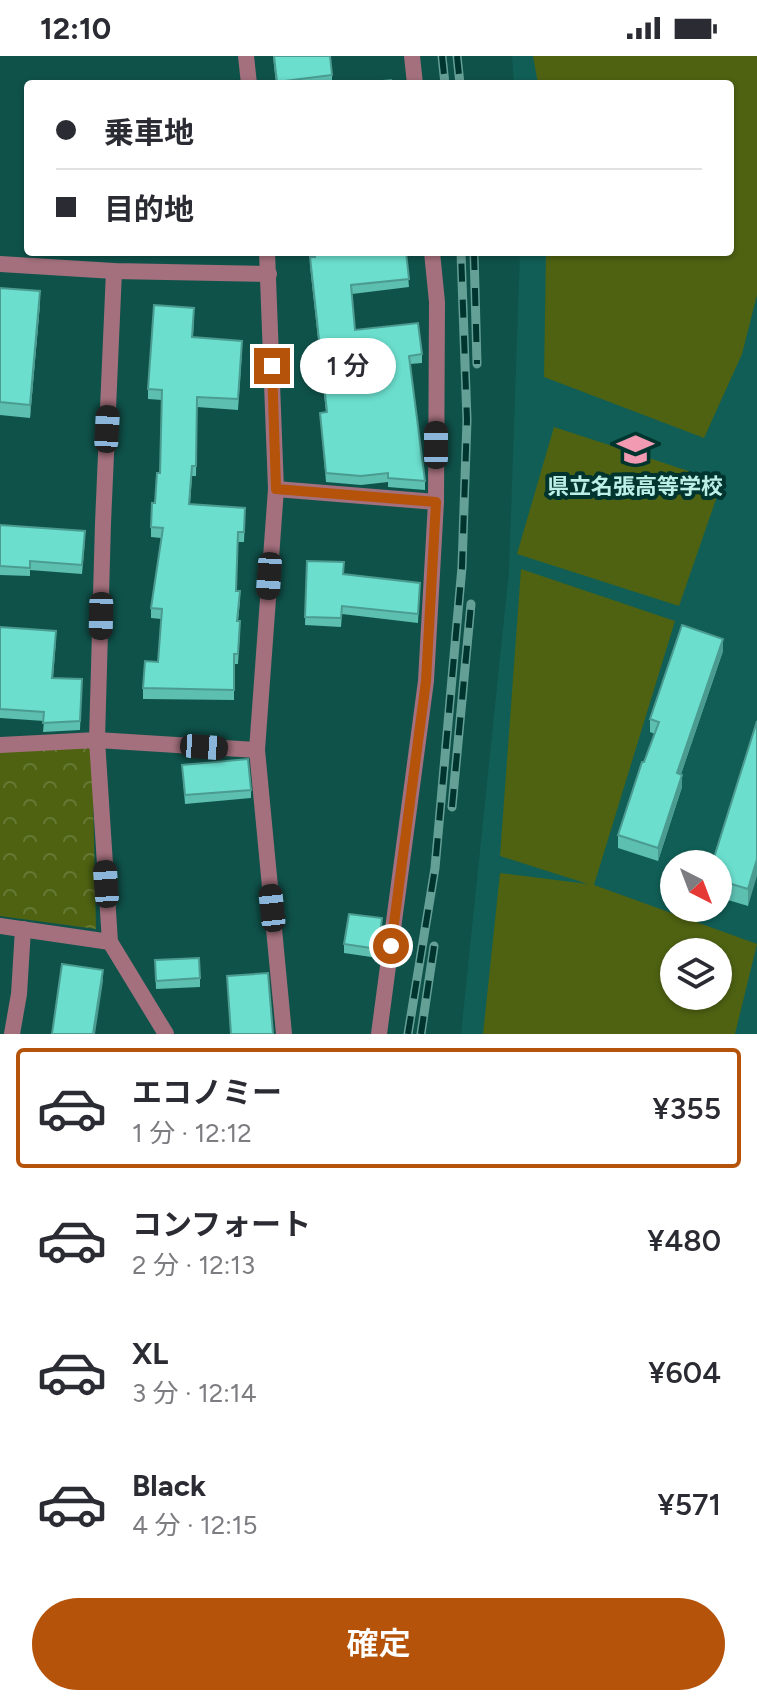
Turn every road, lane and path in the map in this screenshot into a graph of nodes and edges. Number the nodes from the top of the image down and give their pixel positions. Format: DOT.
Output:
graph roads {
  1 [pos="246,56"];
  2 [pos="412,56"];
  3 [pos="249,80"];
  4 [pos="415,80"];
  5 [pos="267,256"];
  6 [pos="432,256"];
  7 [pos="0,264"];
  8 [pos="114,271"];
  9 [pos="269,274"];
  10 [pos="276,489"];
  11 [pos="436,502"];
  12 [pos="97,740"];
  13 [pos="0,745"];
  14 [pos="257,750"];
  15 [pos="0,926"];
  16 [pos="23,929"];
  17 [pos="110,942"];
  18 [pos="12,1034"];
  19 [pos="166,1034"];
  20 [pos="284,1034"];
  21 [pos="379,1034"];
  1 -- 3 [label="street"];
  2 -- 4 [label="street"];
  5 -- 9 [label="street"];
  6 -- 11 [label="street"];
  7 -- 8 [label="street"];
  8 -- 9 [label="street"];
  8 -- 12 [label="street"];
  9 -- 10 [label="street"];
  10 -- 11 [label="street"];
  10 -- 14 [label="street"];
  11 -- 21 [label="street"];
  12 -- 13 [label="street"];
  12 -- 14 [label="street"];
  12 -- 17 [label="street"];
  14 -- 20 [label="street"];
  15 -- 16 [label="street"];
  16 -- 17 [label="street"];
  16 -- 18 [label="street"];
  17 -- 19 [label="street"];
}
